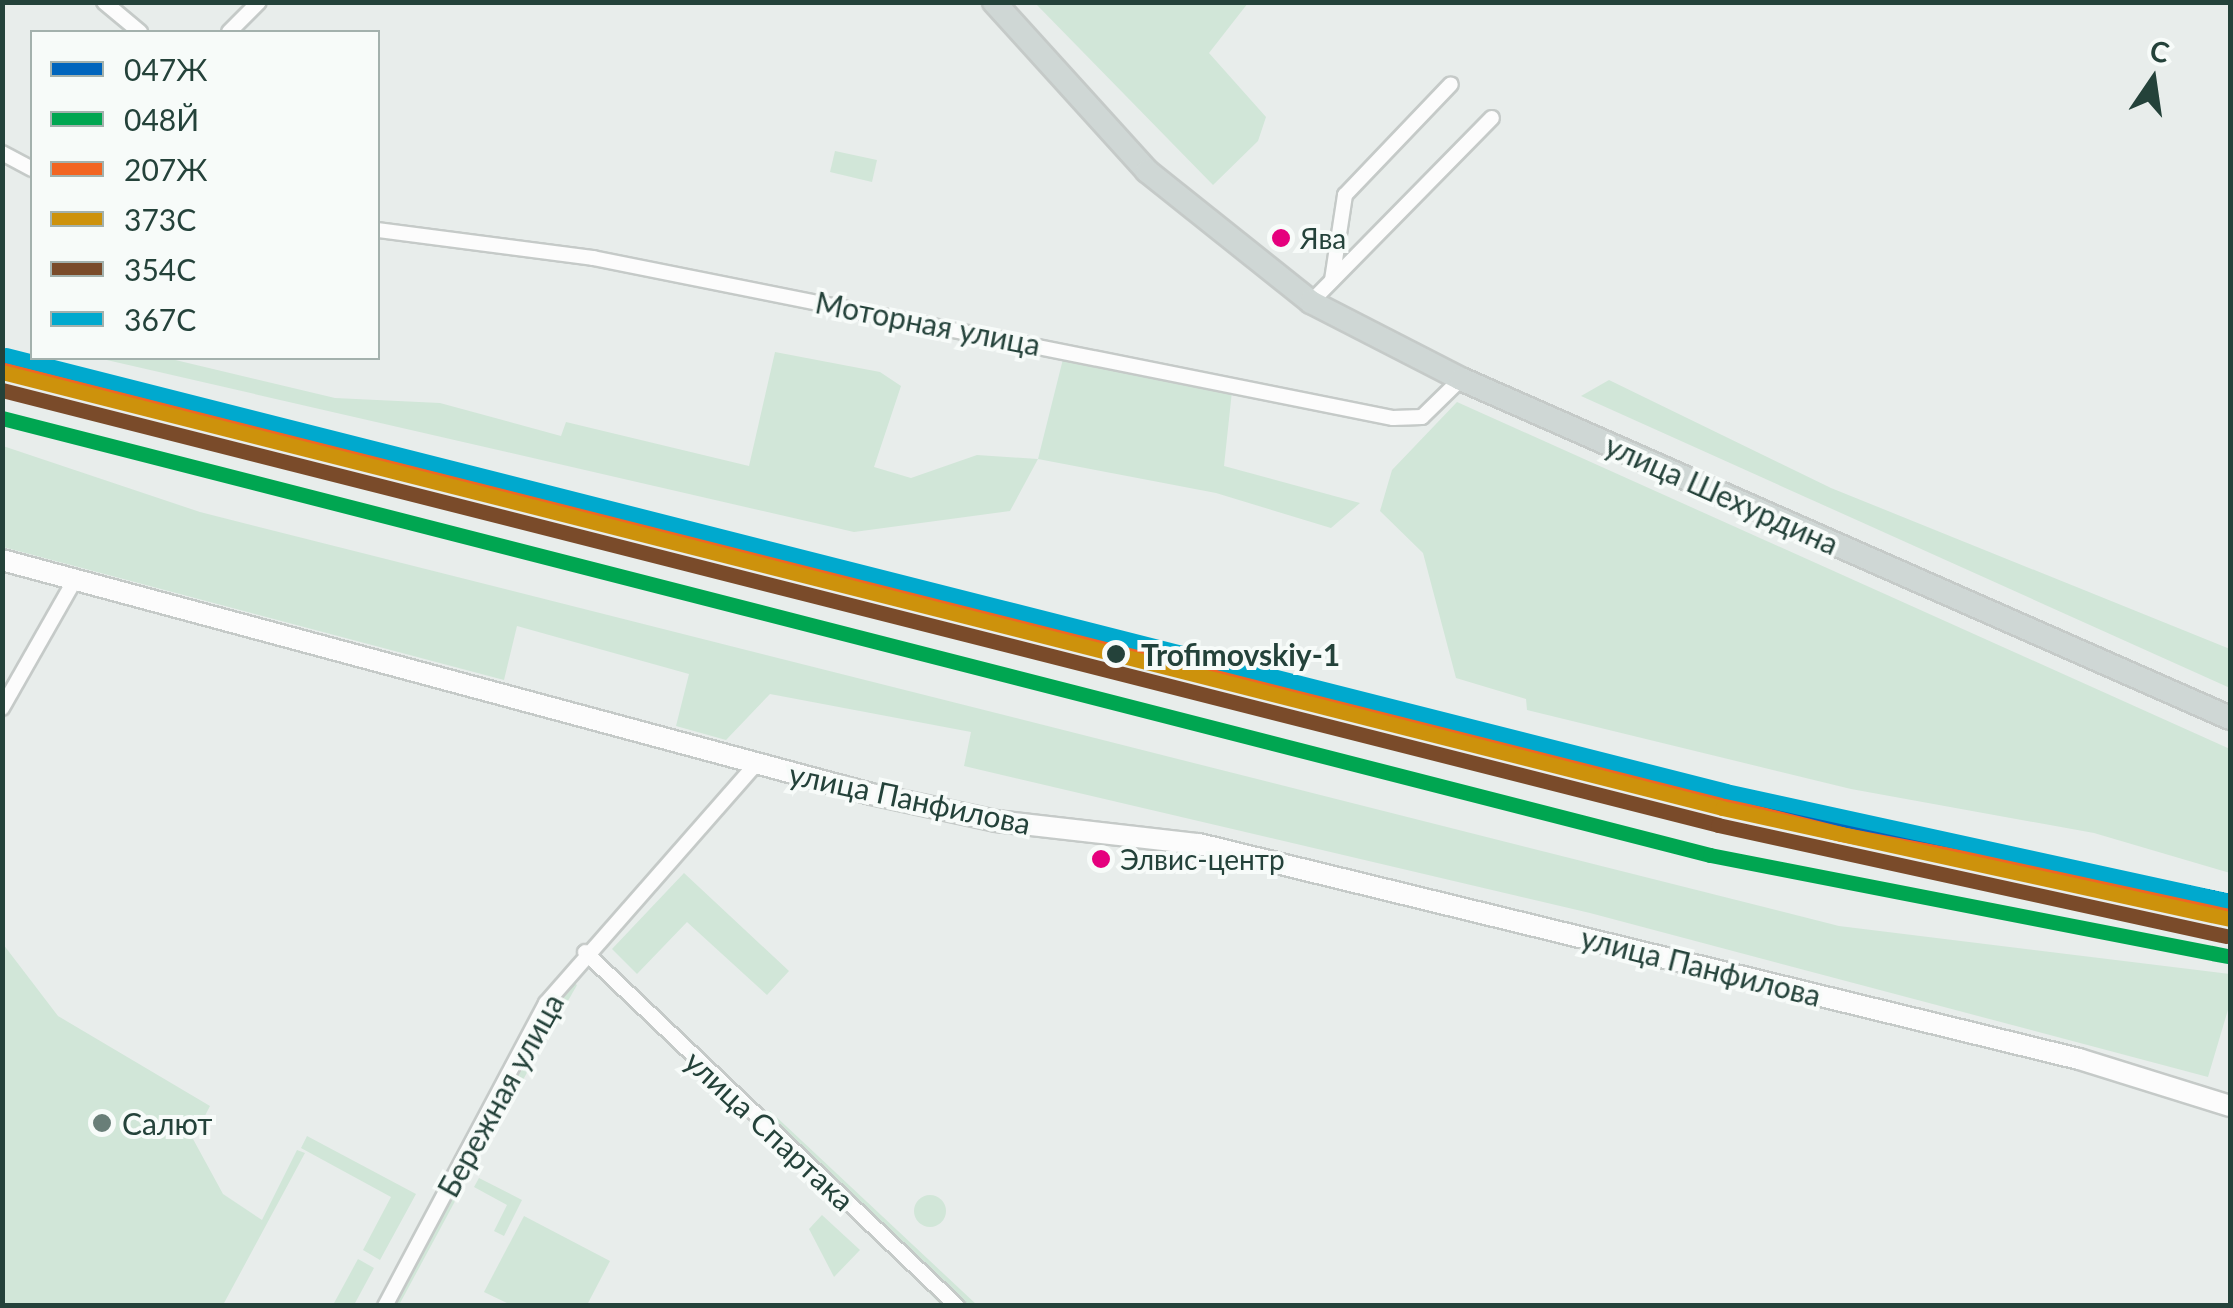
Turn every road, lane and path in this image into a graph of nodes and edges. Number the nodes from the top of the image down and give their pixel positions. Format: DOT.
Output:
graph roads {
  1 [pos="104,2"];
  2 [pos="259,2"];
  3 [pos="994,2"];
  4 [pos="138,30"];
  5 [pos="232,30"];
  6 [pos="1451,84"];
  7 [pos="1492,118"];
  8 [pos="2,154"];
  9 [pos="30,168"];
  10 [pos="380,230"];
  11 [pos="1332,280"];
  12 [pos="1311,302"];
  13 [pos="1461,379"];
  14 [pos="2,560"];
  15 [pos="74,581"];
  16 [pos="2,708"];
  17 [pos="2230,718"];
  18 [pos="755,765"];
  19 [pos="585,952"];
  20 [pos="2230,1106"];
  21 [pos="385,1306"];
  22 [pos="957,1306"];
  1 -- 4 [label="street"];
  2 -- 5 [label="street"];
  3 -- 12 [label="main road, улица Шехурдина"];
  6 -- 11 [label="street"];
  7 -- 11 [label="street"];
  8 -- 9 [label="street"];
  10 -- 13 [label="street, Моторная улица"];
  11 -- 12 [label="street"];
  12 -- 13 [label="main road, улица Шехурдина"];
  13 -- 17 [label="main road, улица Шехурдина"];
  14 -- 15 [label="main road, улица Панфилова"];
  15 -- 16 [label="street"];
  15 -- 18 [label="main road, улица Панфилова"];
  18 -- 19 [label="street, Бережная улица"];
  18 -- 20 [label="main road, улица Панфилова"];
  19 -- 21 [label="street, Бережная улица"];
  19 -- 22 [label="street, улица Спартака"];
}
